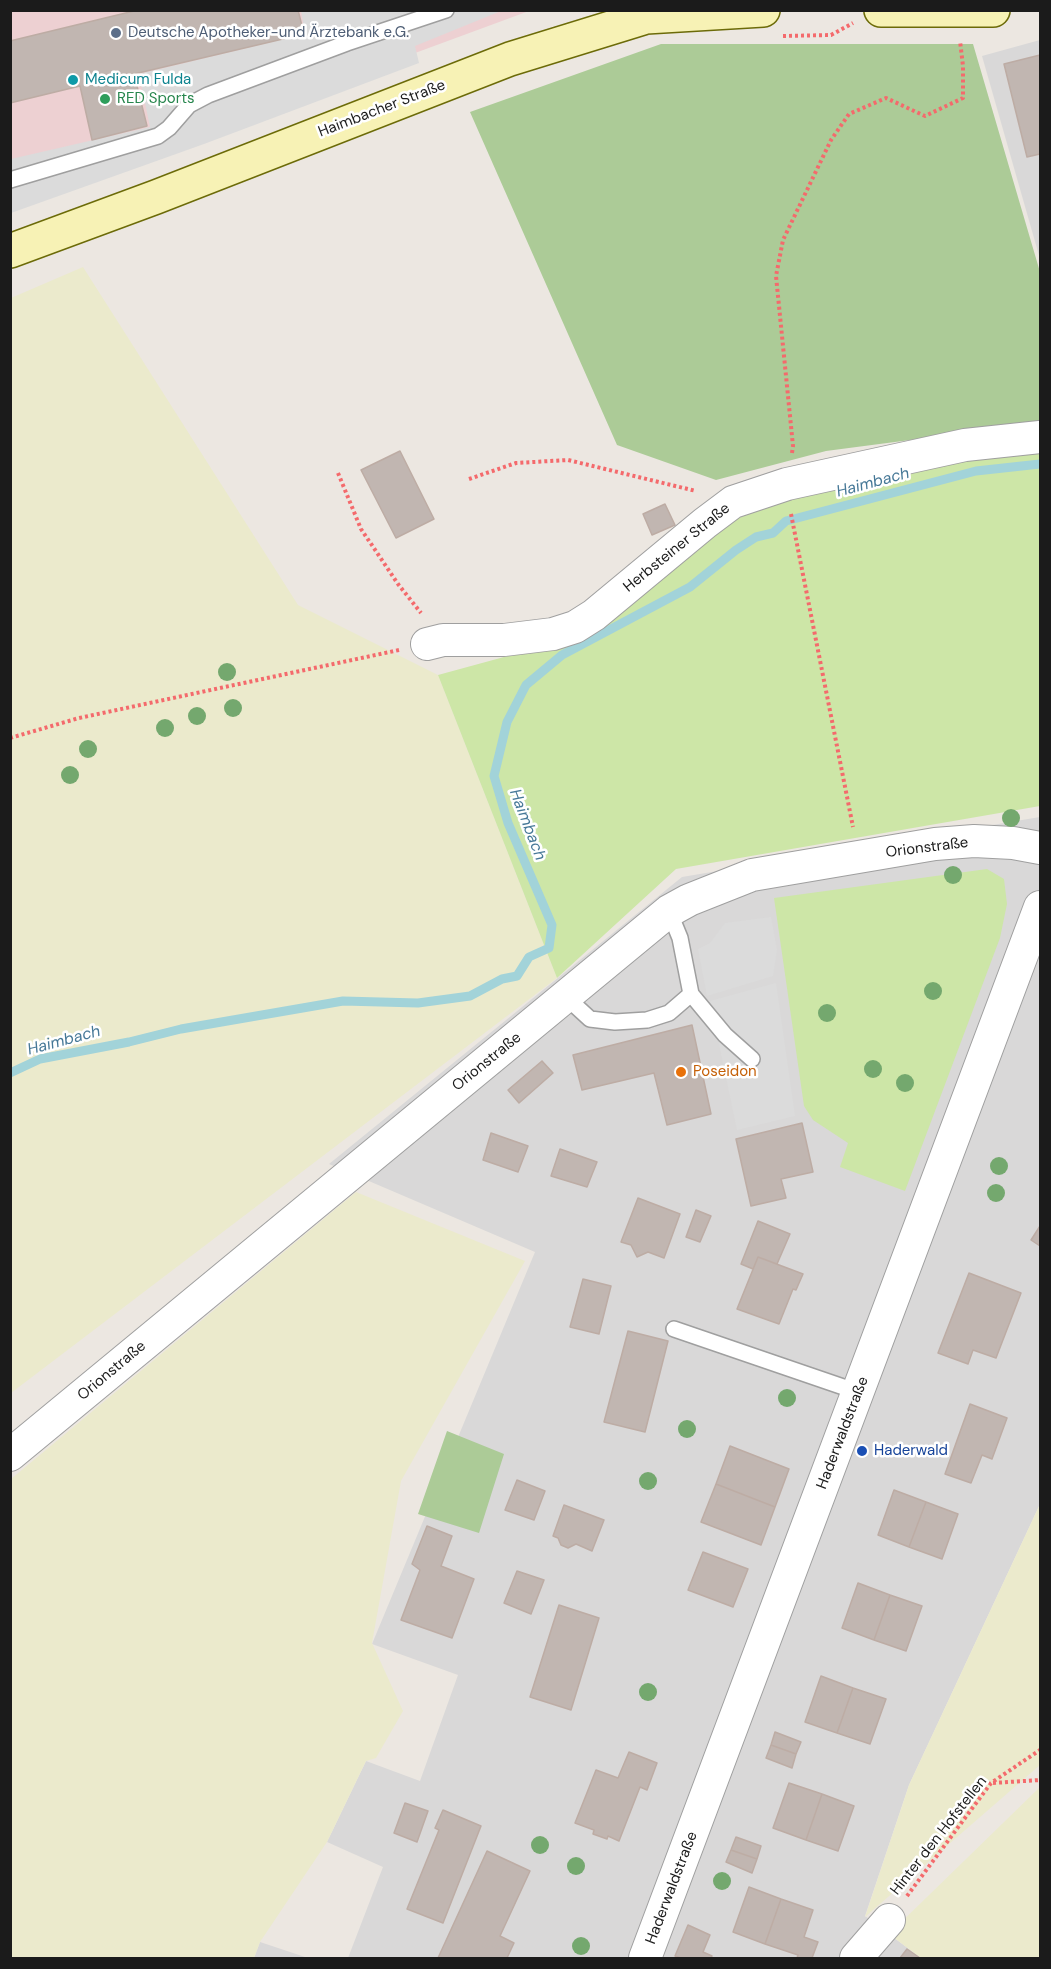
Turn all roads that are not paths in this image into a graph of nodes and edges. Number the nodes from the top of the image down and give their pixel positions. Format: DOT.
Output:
graph roads {
  1 [pos="446,10"];
  2 [pos="763,10"];
  3 [pos="881,10"];
  4 [pos="993,10"];
  5 [pos="646,14"];
  6 [pos="10,180"];
  7 [pos="10,251"];
  8 [pos="1041,437"];
  9 [pos="435,642"];
  10 [pos="1041,848"];
  11 [pos="1041,907"];
  12 [pos="669,911"];
  13 [pos="691,994"];
  14 [pos="566,998"];
  15 [pos="752,1059"];
  16 [pos="674,1329"];
  17 [pos="858,1392"];
  18 [pos="10,1455"];
  19 [pos="889,1920"];
  20 [pos="645,1959"];
  21 [pos="856,1959"];
  1 -- 6 [label="lane"];
  2 -- 5 [label="main road, Haimbacher Straße"];
  3 -- 4 [label="main road"];
  5 -- 7 [label="main road, Haimbacher Straße"];
  8 -- 9 [label="street, Herbsteiner Straße"];
  10 -- 12 [label="street, Orionstraße"];
  11 -- 17 [label="street, Haderwaldstraße"];
  12 -- 13 [label="lane"];
  12 -- 14 [label="street, Orionstraße"];
  13 -- 14 [label="lane"];
  13 -- 15 [label="lane"];
  14 -- 18 [label="street, Orionstraße"];
  16 -- 17 [label="lane"];
  17 -- 20 [label="street, Haderwaldstraße"];
  19 -- 21 [label="street"];
}
